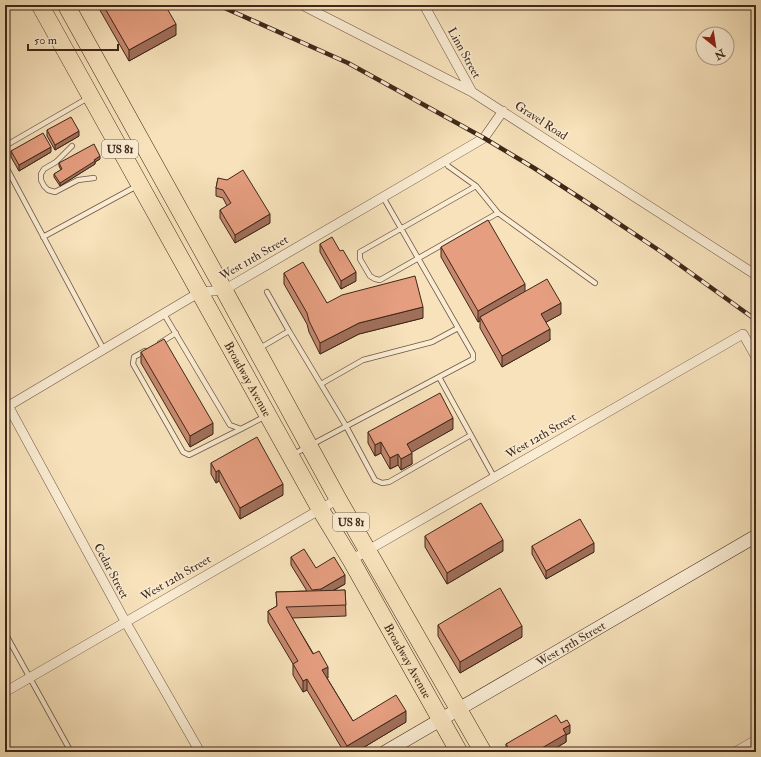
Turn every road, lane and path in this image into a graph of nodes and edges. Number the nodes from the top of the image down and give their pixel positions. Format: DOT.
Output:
graph roads {
  1 [pos="40,5"];
  2 [pos="66,5"];
  3 [pos="302,5"];
  4 [pos="424,5"];
  5 [pos="472,92"];
  6 [pos="91,96"];
  7 [pos="503,111"];
  8 [pos="5,146"];
  9 [pos="72,146"];
  10 [pos="445,160"];
  11 [pos="5,165"];
  12 [pos="94,178"];
  13 [pos="140,184"];
  14 [pos="476,186"];
  15 [pos="383,196"];
  16 [pos="498,213"];
  17 [pos="401,228"];
  18 [pos="43,237"];
  19 [pos="418,258"];
  20 [pos="756,275"];
  21 [pos="596,283"];
  22 [pos="224,290"];
  23 [pos="200,292"];
  24 [pos="268,292"];
  25 [pos="164,314"];
  26 [pos="458,328"];
  27 [pos="289,331"];
  28 [pos="176,333"];
  29 [pos="158,344"];
  30 [pos="152,347"];
  31 [pos="104,350"];
  32 [pos="248,356"];
  33 [pos="756,357"];
  34 [pos="439,377"];
  35 [pos="321,384"];
  36 [pos="6,405"];
  37 [pos="277,409"];
  38 [pos="346,426"];
  39 [pos="241,429"];
  40 [pos="471,435"];
  41 [pos="309,446"];
  42 [pos="290,456"];
  43 [pos="494,477"];
  44 [pos="338,499"];
  45 [pos="320,509"];
  46 [pos="756,536"];
  47 [pos="368,550"];
  48 [pos="350,560"];
  49 [pos="125,622"];
  50 [pos="5,633"];
  51 [pos="29,678"];
  52 [pos="5,692"];
  53 [pos="459,709"];
  54 [pos="441,719"];
  55 [pos="756,740"];
  56 [pos="71,752"];
  57 [pos="200,752"];
  58 [pos="385,752"];
  59 [pos="459,752"];
  60 [pos="483,752"];
  61 [pos="735,752"];
  1 -- 6 [label="highway, Broadway Avenue / US 81"];
  2 -- 22 [label="highway, Broadway Avenue / US 81"];
  3 -- 5 [label="street, Gravel Road"];
  4 -- 5 [label="street, Linn Street"];
  5 -- 7 [label="street, Gravel Road"];
  6 -- 8 [label="lane"];
  6 -- 13 [label="highway, Broadway Avenue / US 81"];
  7 -- 10 [label="street, West 11th Street"];
  7 -- 20 [label="street, Gravel Road"];
  9 -- 12 [label="lane"];
  10 -- 14 [label="lane"];
  10 -- 15 [label="street, West 11th Street"];
  11 -- 18 [label="lane"];
  13 -- 18 [label="lane"];
  13 -- 23 [label="highway, Broadway Avenue / US 81"];
  14 -- 16 [label="lane"];
  14 -- 17 [label="lane"];
  15 -- 17 [label="lane"];
  15 -- 22 [label="street, West 11th Street"];
  16 -- 19 [label="lane"];
  16 -- 21 [label="lane"];
  17 -- 19 [label="lane"];
  17 -- 19 [label="lane"];
  18 -- 31 [label="lane"];
  19 -- 26 [label="lane"];
  22 -- 23 [label="street, West 11th Street"];
  22 -- 32 [label="highway, Broadway Avenue / US 81"];
  23 -- 25 [label="street, West 11th Street"];
  23 -- 32 [label="highway, Broadway Avenue / US 81"];
  24 -- 27 [label="lane"];
  25 -- 28 [label="lane"];
  25 -- 31 [label="street, West 11th Street"];
  26 -- 34 [label="lane"];
  26 -- 35 [label="lane"];
  27 -- 32 [label="lane"];
  27 -- 35 [label="lane"];
  28 -- 29 [label="lane"];
  28 -- 39 [label="lane"];
  30 -- 39 [label="lane"];
  31 -- 36 [label="street, West 11th Street"];
  32 -- 37 [label="highway, Broadway Avenue / US 81"];
  33 -- 43 [label="street, West 12th Street"];
  34 -- 38 [label="lane"];
  34 -- 40 [label="lane"];
  35 -- 38 [label="lane"];
  36 -- 49 [label="street, Cedar Street"];
  37 -- 39 [label="lane"];
  37 -- 41 [label="highway, Broadway Avenue / US 81"];
  37 -- 42 [label="highway, Broadway Avenue / US 81"];
  38 -- 40 [label="lane"];
  38 -- 41 [label="lane"];
  40 -- 43 [label="lane"];
  41 -- 42 [label="lane"];
  41 -- 44 [label="highway, Broadway Avenue / US 81"];
  42 -- 45 [label="highway, Broadway Avenue / US 81"];
  43 -- 47 [label="street, West 12th Street"];
  44 -- 45 [label="street, West 12th Street"];
  44 -- 47 [label="highway, Broadway Avenue / US 81"];
  45 -- 48 [label="highway, Broadway Avenue / US 81"];
  45 -- 49 [label="street, West 12th Street"];
  46 -- 53 [label="street, West 15th Street"];
  47 -- 48 [label="street, West 12th Street"];
  47 -- 53 [label="highway, Broadway Avenue / US 81"];
  48 -- 54 [label="highway, Broadway Avenue / US 81"];
  49 -- 51 [label="street, West 12th Street"];
  49 -- 57 [label="street, Cedar Street"];
  50 -- 51 [label="lane"];
  51 -- 52 [label="street, West 12th Street"];
  51 -- 56 [label="lane"];
  53 -- 54 [label="street, West 15th Street"];
  53 -- 60 [label="highway, Broadway Avenue / US 81"];
  54 -- 58 [label="street, West 15th Street"];
  54 -- 59 [label="highway, Broadway Avenue / US 81"];
  55 -- 61 [label="street"];
}
